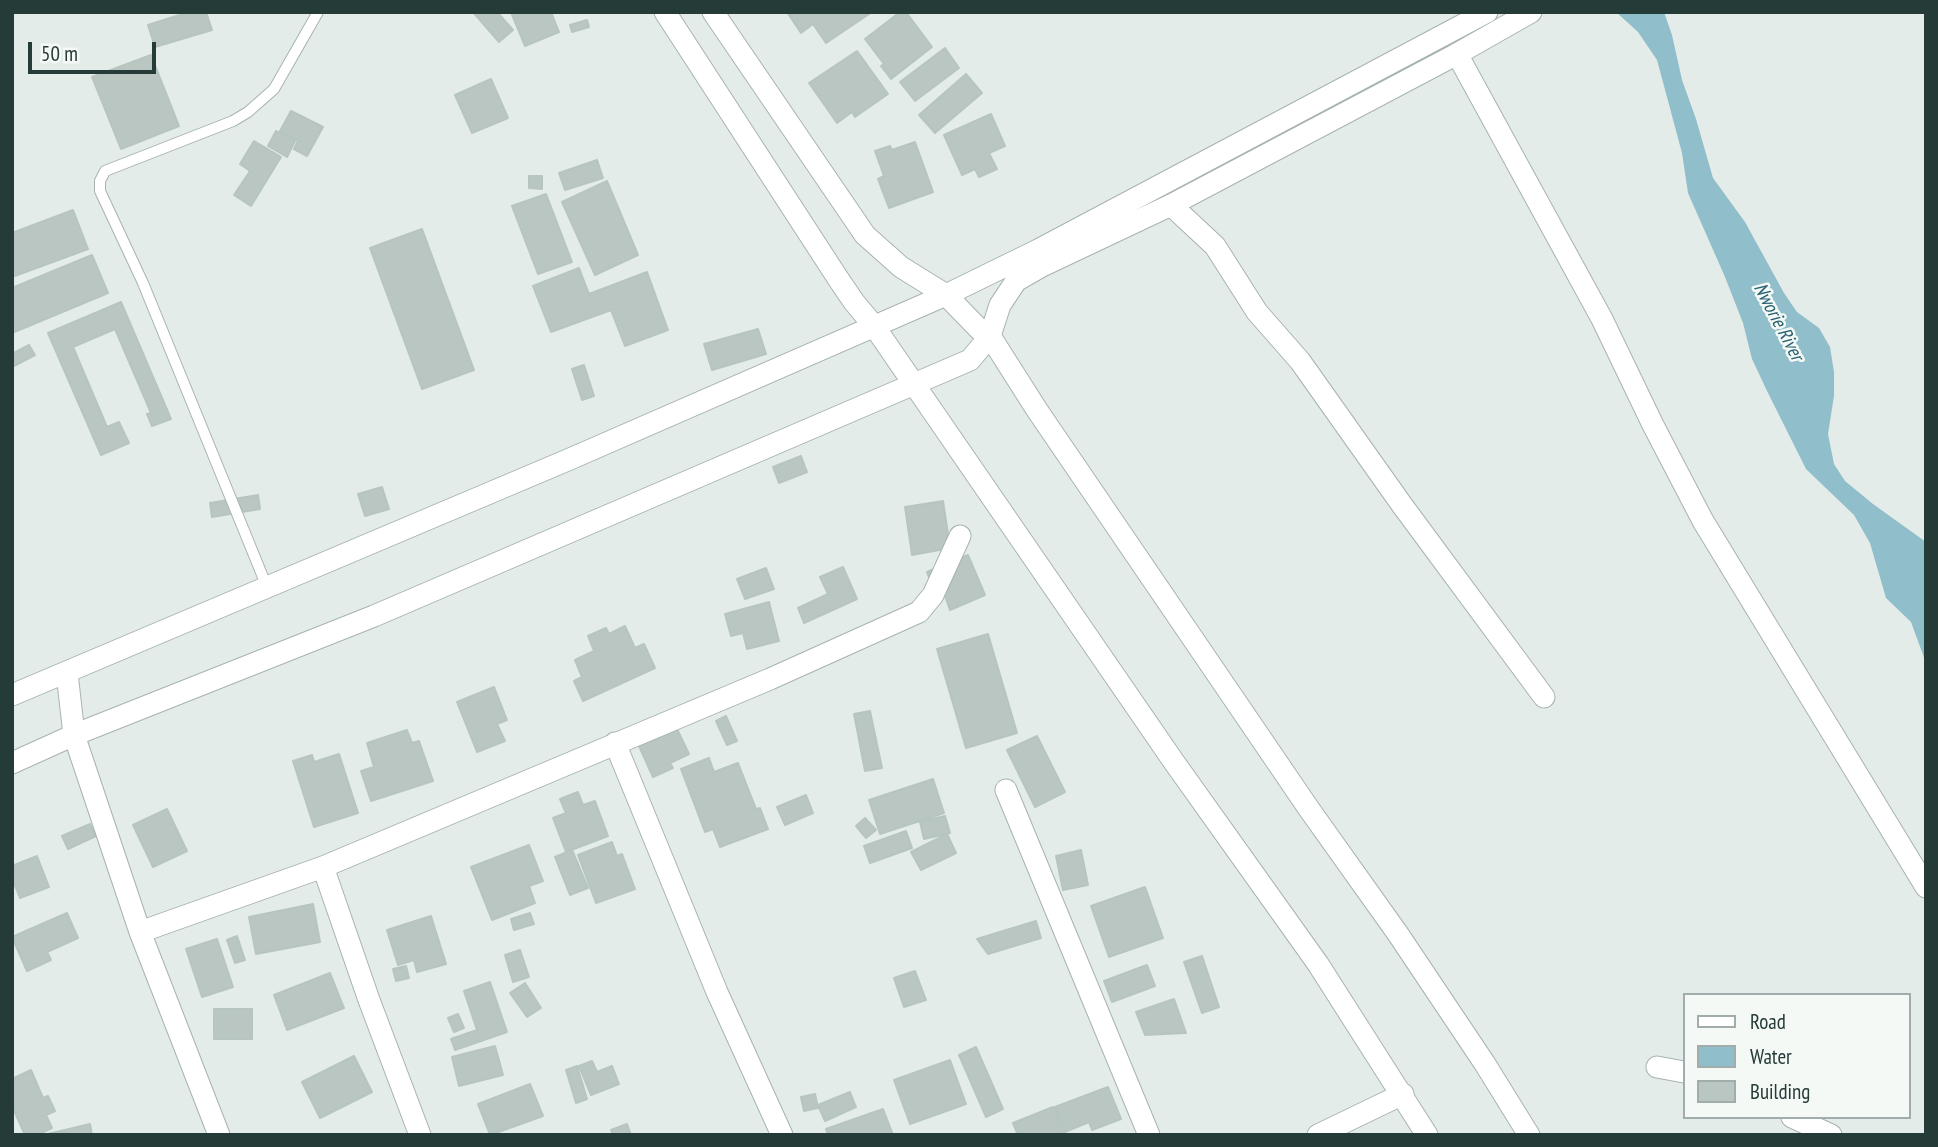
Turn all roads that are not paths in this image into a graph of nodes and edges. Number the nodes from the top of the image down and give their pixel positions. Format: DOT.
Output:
graph roads {
  1 [pos="318,12"];
  2 [pos="713,12"];
  3 [pos="1487,12"];
  4 [pos="1531,12"];
  5 [pos="668,13"];
  6 [pos="1457,54"];
  7 [pos="1171,205"];
  8 [pos="946,295"];
  9 [pos="874,326"];
  10 [pos="990,336"];
  11 [pos="915,385"];
  12 [pos="960,536"];
  13 [pos="267,587"];
  14 [pos="67,673"];
  15 [pos="12,695"];
  16 [pos="1544,696"];
  17 [pos="74,735"];
  18 [pos="615,743"];
  19 [pos="12,763"];
  20 [pos="1006,790"];
  21 [pos="323,867"];
  22 [pos="1926,887"];
  23 [pos="140,932"];
  24 [pos="1657,1067"];
  25 [pos="1682,1072"];
  26 [pos="1403,1094"];
  27 [pos="1796,1119"];
  28 [pos="219,1135"];
  29 [pos="420,1135"];
  30 [pos="782,1135"];
  31 [pos="1149,1135"];
  32 [pos="1318,1135"];
  33 [pos="1427,1135"];
  34 [pos="1529,1135"];
  35 [pos="1831,1135"];
  1 -- 13 [label="lane"];
  2 -- 8 [label="street"];
  3 -- 8 [label="street"];
  4 -- 6 [label="street"];
  5 -- 9 [label="street"];
  6 -- 7 [label="street"];
  6 -- 22 [label="street"];
  7 -- 10 [label="street"];
  7 -- 16 [label="street"];
  8 -- 9 [label="street"];
  8 -- 10 [label="street"];
  9 -- 11 [label="street"];
  9 -- 13 [label="street"];
  10 -- 11 [label="street"];
  10 -- 34 [label="street"];
  11 -- 17 [label="street"];
  11 -- 26 [label="street"];
  12 -- 18 [label="street"];
  13 -- 14 [label="street"];
  14 -- 15 [label="street"];
  14 -- 17 [label="street"];
  17 -- 19 [label="street"];
  17 -- 23 [label="street"];
  18 -- 21 [label="street"];
  18 -- 30 [label="street"];
  20 -- 31 [label="street"];
  21 -- 23 [label="street"];
  21 -- 29 [label="street"];
  23 -- 28 [label="street"];
  24 -- 25 [label="street"];
  26 -- 32 [label="street"];
  26 -- 33 [label="street"];
  27 -- 35 [label="street"];
}
